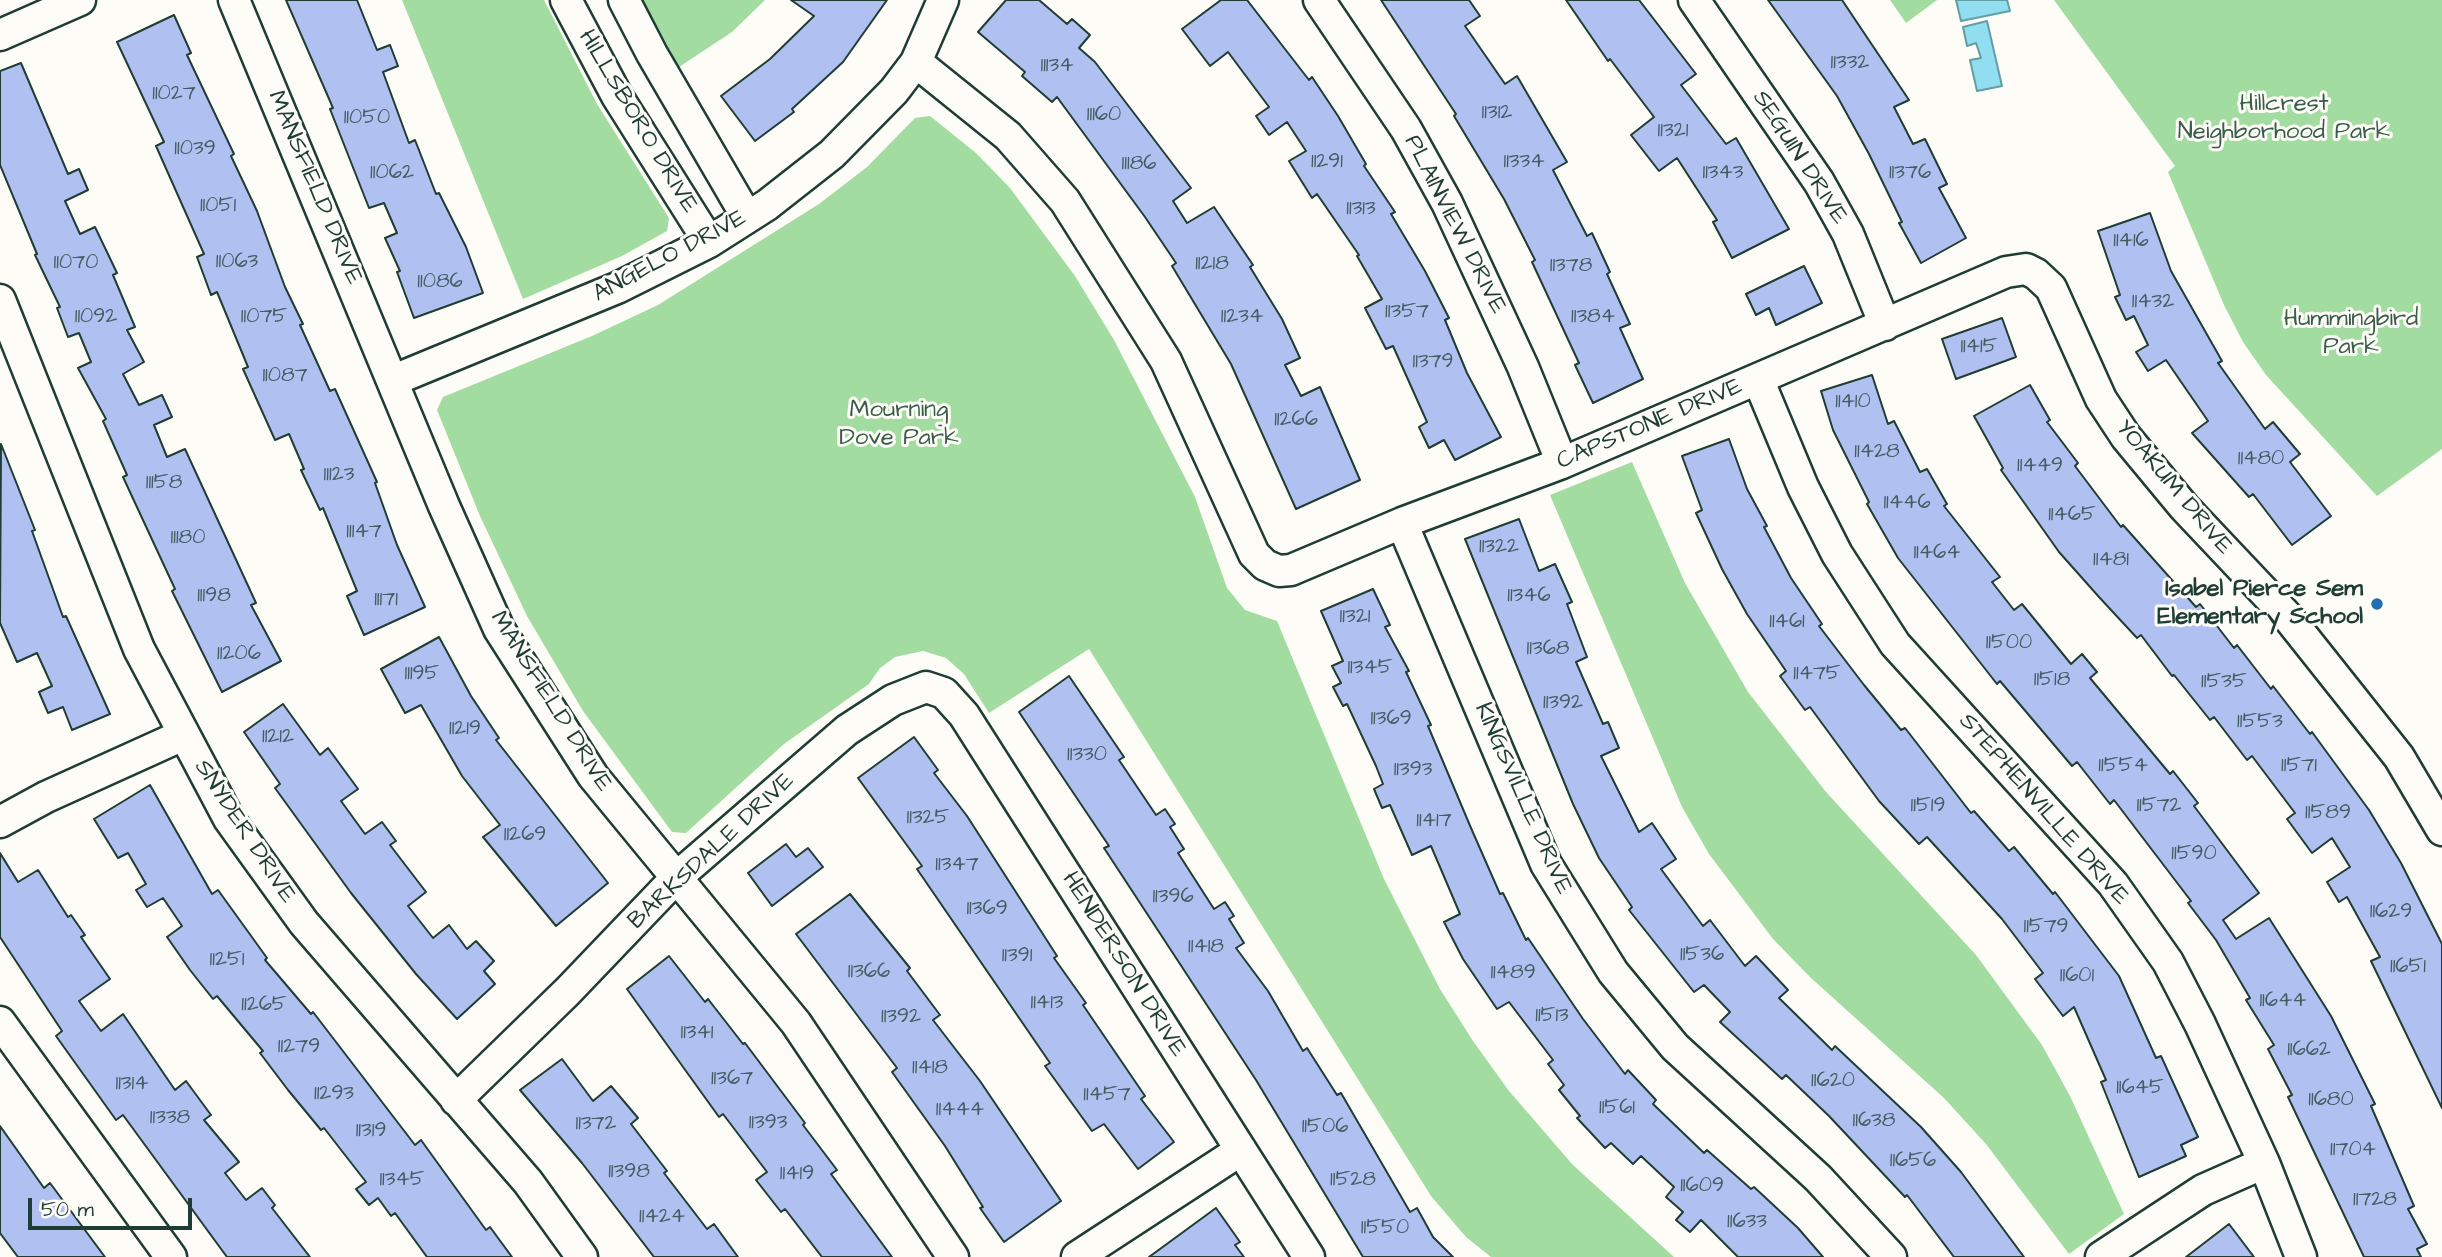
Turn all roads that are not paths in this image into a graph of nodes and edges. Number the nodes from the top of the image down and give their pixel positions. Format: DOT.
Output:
graph roads {
  1 [pos="80,0"];
  2 [pos="234,0"];
  3 [pos="566,0"];
  4 [pos="625,0"];
  5 [pos="943,0"];
  6 [pos="1319,0"];
  7 [pos="1694,0"];
  8 [pos="0,35"];
  9 [pos="916,62"];
  10 [pos="747,217"];
  11 [pos="709,242"];
  12 [pos="2026,269"];
  13 [pos="0,300"];
  14 [pos="1885,325"];
  15 [pos="1758,379"];
  16 [pos="394,380"];
  17 [pos="1562,463"];
  18 [pos="1402,523"];
  19 [pos="926,687"];
  20 [pos="183,736"];
  21 [pos="0,822"];
  22 [pos="2442,830"];
  23 [pos="677,877"];
  24 [pos="0,1022"];
  25 [pos="456,1100"];
  26 [pos="1241,1150"];
  27 [pos="2264,1163"];
  28 [pos="171,1257"];
  29 [pos="582,1257"];
  30 [pos="953,1257"];
  31 [pos="1077,1257"];
  32 [pos="1308,1257"];
  33 [pos="1891,1257"];
  34 [pos="2101,1257"];
  35 [pos="2301,1257"];
  1 -- 8 [label="street"];
  2 -- 16 [label="street, MANSFIELD DRIVE"];
  3 -- 11 [label="street, HILLSBORO DRIVE"];
  4 -- 10 [label="street, HILLSBORO DRIVE"];
  5 -- 9 [label="street, ANGELO DRIVE"];
  6 -- 17 [label="street, PLAINVIEW DRIVE"];
  7 -- 14 [label="street, SEGUIN DRIVE"];
  9 -- 10 [label="street, ANGELO DRIVE"];
  9 -- 18 [label="street, CAPSTONE DRIVE"];
  10 -- 11 [label="street, ANGELO DRIVE"];
  11 -- 16 [label="street, ANGELO DRIVE"];
  12 -- 14 [label="street, CAPSTONE DRIVE"];
  12 -- 22 [label="street, YOAKUM DRIVE"];
  13 -- 20 [label="street, SNYDER DRIVE"];
  14 -- 15 [label="street, CAPSTONE DRIVE"];
  15 -- 17 [label="street, CAPSTONE DRIVE"];
  15 -- 27 [label="street, STEPHENVILLE DRIVE"];
  16 -- 23 [label="street, MANSFIELD DRIVE"];
  17 -- 18 [label="street, CAPSTONE DRIVE"];
  18 -- 33 [label="street, KINGSVILLE DRIVE"];
  19 -- 23 [label="street, BARKSDALE DRIVE"];
  19 -- 26 [label="street, HENDERSON DRIVE"];
  20 -- 21 [label="street"];
  20 -- 25 [label="street, SNYDER DRIVE"];
  23 -- 25 [label="street, BARKSDALE DRIVE"];
  23 -- 30 [label="street, MANSFIELD DRIVE"];
  24 -- 28 [label="street"];
  25 -- 29 [label="street, SNYDER DRIVE"];
  26 -- 31 [label="street"];
  26 -- 32 [label="street, HENDERSON DRIVE"];
  27 -- 34 [label="street"];
  27 -- 35 [label="street, STEPHENVILLE DRIVE"];
}
